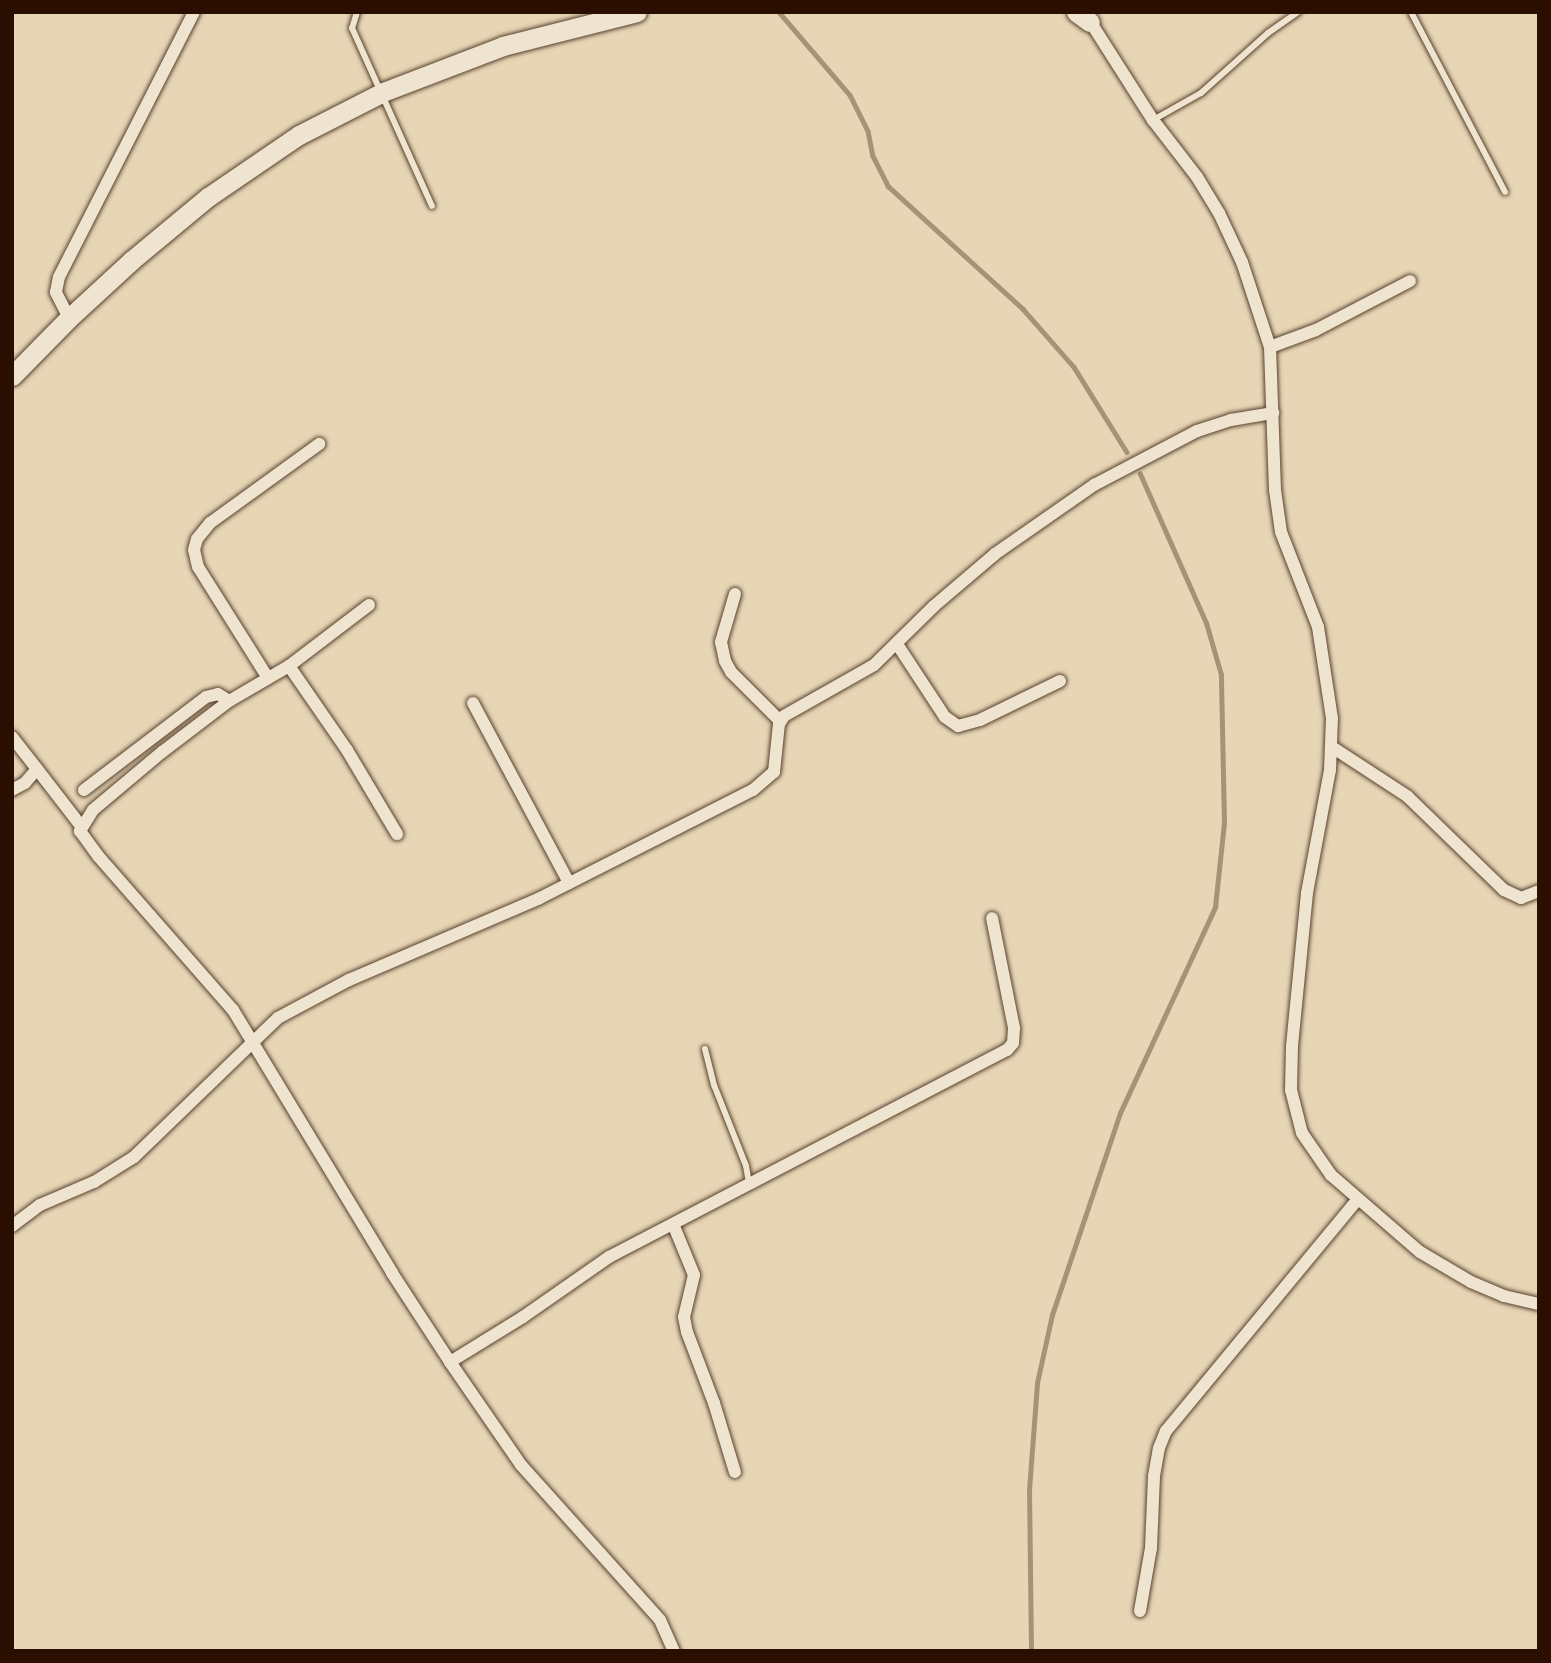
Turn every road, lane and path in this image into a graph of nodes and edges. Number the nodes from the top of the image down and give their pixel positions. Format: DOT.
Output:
graph roads {
  1 [pos="194,12"];
  2 [pos="357,12"];
  3 [pos="637,12"];
  4 [pos="1298,12"];
  5 [pos="1411,12"];
  6 [pos="1087,17"];
  7 [pos="383,92"];
  8 [pos="1153,120"];
  9 [pos="1505,192"];
  10 [pos="432,206"];
  11 [pos="1410,281"];
  12 [pos="69,318"];
  13 [pos="1270,347"];
  14 [pos="15,367"];
  15 [pos="1273,413"];
  16 [pos="320,444"];
  17 [pos="735,594"];
  18 [pos="369,605"];
  19 [pos="897,644"];
  20 [pos="289,666"];
  21 [pos="268,678"];
  22 [pos="1060,681"];
  23 [pos="229,701"];
  24 [pos="473,703"];
  25 [pos="780,721"];
  26 [pos="12,737"];
  27 [pos="1332,747"];
  28 [pos="37,769"];
  29 [pos="12,790"];
  30 [pos="84,790"];
  31 [pos="81,826"];
  32 [pos="397,834"];
  33 [pos="569,883"];
  34 [pos="1539,891"];
  35 [pos="992,918"];
  36 [pos="253,1041"];
  37 [pos="705,1049"];
  38 [pos="749,1184"];
  39 [pos="1357,1200"];
  40 [pos="673,1224"];
  41 [pos="12,1226"];
  42 [pos="1539,1304"];
  43 [pos="450,1362"];
  44 [pos="735,1472"];
  45 [pos="1140,1611"];
  46 [pos="674,1651"];
  1 -- 12 [label="street"];
  2 -- 7 [label="lane"];
  3 -- 7 [label="main road"];
  4 -- 8 [label="lane"];
  5 -- 9 [label="lane"];
  6 -- 8 [label="street"];
  7 -- 10 [label="lane"];
  7 -- 12 [label="main road"];
  8 -- 13 [label="street"];
  11 -- 13 [label="street"];
  12 -- 14 [label="main road"];
  13 -- 15 [label="street"];
  15 -- 19 [label="street"];
  15 -- 27 [label="street"];
  16 -- 21 [label="street"];
  17 -- 25 [label="street"];
  18 -- 20 [label="street"];
  19 -- 22 [label="street"];
  19 -- 25 [label="street"];
  20 -- 21 [label="street"];
  20 -- 32 [label="street"];
  21 -- 23 [label="street"];
  23 -- 30 [label="street"];
  23 -- 31 [label="street"];
  24 -- 33 [label="street"];
  25 -- 33 [label="street"];
  26 -- 28 [label="street"];
  27 -- 34 [label="street"];
  27 -- 39 [label="street"];
  28 -- 29 [label="street"];
  28 -- 31 [label="street"];
  31 -- 36 [label="street"];
  33 -- 36 [label="street"];
  35 -- 38 [label="street"];
  36 -- 41 [label="street"];
  36 -- 43 [label="street"];
  37 -- 38 [label="lane"];
  38 -- 40 [label="street"];
  39 -- 42 [label="street"];
  39 -- 45 [label="street"];
  40 -- 43 [label="street"];
  40 -- 44 [label="street"];
  43 -- 46 [label="street"];
}
